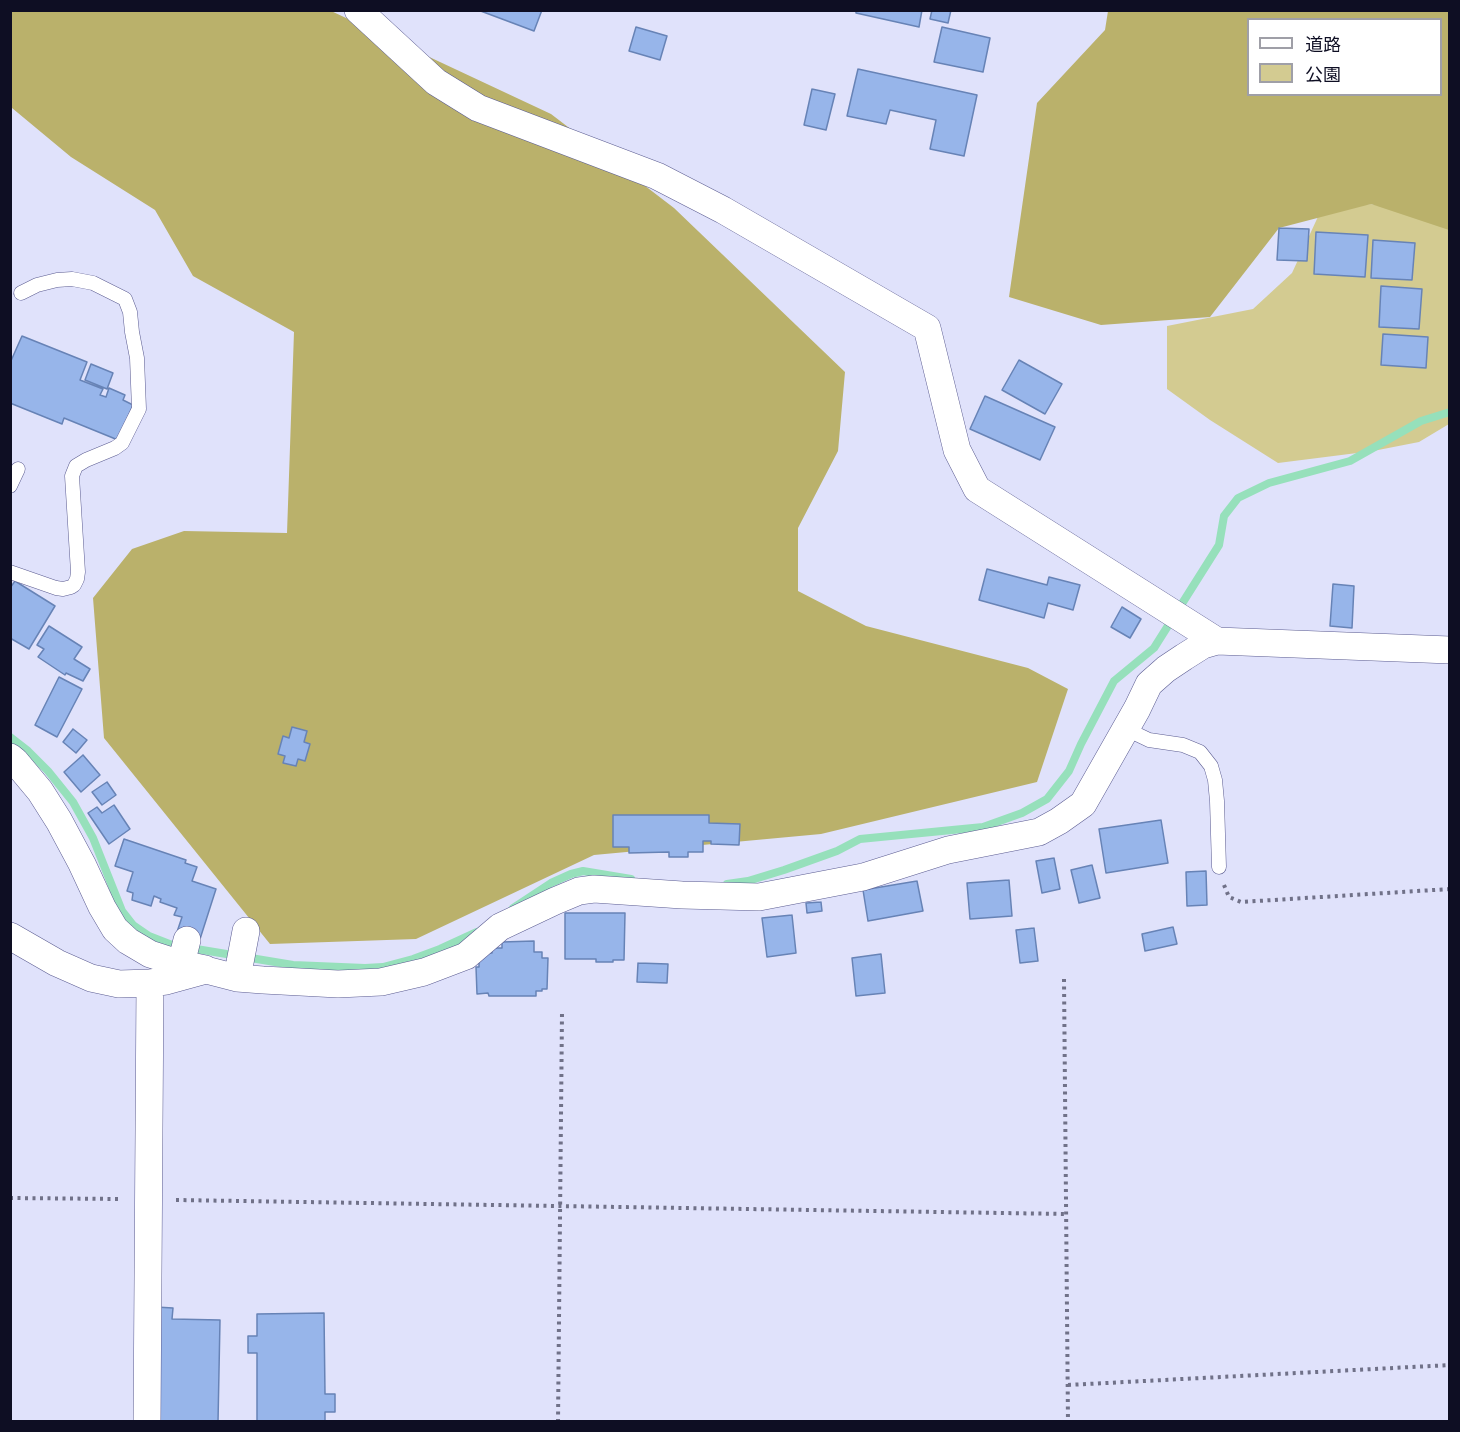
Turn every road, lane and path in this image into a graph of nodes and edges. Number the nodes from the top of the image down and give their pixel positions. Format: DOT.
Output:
graph roads {
  1 [pos="358,10"];
  2 [pos="21,293"];
  3 [pos="18,469"];
  4 [pos="10,486"];
  5 [pos="10,572"];
  6 [pos="1217,641"];
  7 [pos="1449,650"];
  8 [pos="1126,729"];
  9 [pos="10,757"];
  10 [pos="1219,867"];
  11 [pos="1449,889"];
  12 [pos="246,931"];
  13 [pos="10,936"];
  14 [pos="191,958"];
  15 [pos="237,978"];
  16 [pos="1064,979"];
  17 [pos="150,984"];
  18 [pos="562,1013"];
  19 [pos="10,1198"];
  20 [pos="148,1200"];
  21 [pos="560,1206"];
  22 [pos="1066,1214"];
  23 [pos="1449,1365"];
  24 [pos="1068,1385"];
  25 [pos="147,1422"];
  26 [pos="558,1422"];
  27 [pos="1068,1422"];
  1 -- 6 [label="street"];
  2 -- 5 [label="lane"];
  3 -- 4 [label="lane"];
  6 -- 7 [label="street"];
  6 -- 8 [label="street"];
  8 -- 10 [label="lane"];
  8 -- 15 [label="street"];
  9 -- 14 [label="street"];
  10 -- 11 [label="path"];
  12 -- 15 [label="street"];
  13 -- 17 [label="street"];
  14 -- 15 [label="street"];
  14 -- 17 [label="street"];
  16 -- 22 [label="path"];
  17 -- 20 [label="street"];
  18 -- 21 [label="path"];
  19 -- 20 [label="path"];
  20 -- 21 [label="path"];
  20 -- 25 [label="street"];
  21 -- 22 [label="path"];
  21 -- 26 [label="path"];
  22 -- 24 [label="path"];
  23 -- 24 [label="path"];
  24 -- 27 [label="path"];
}
